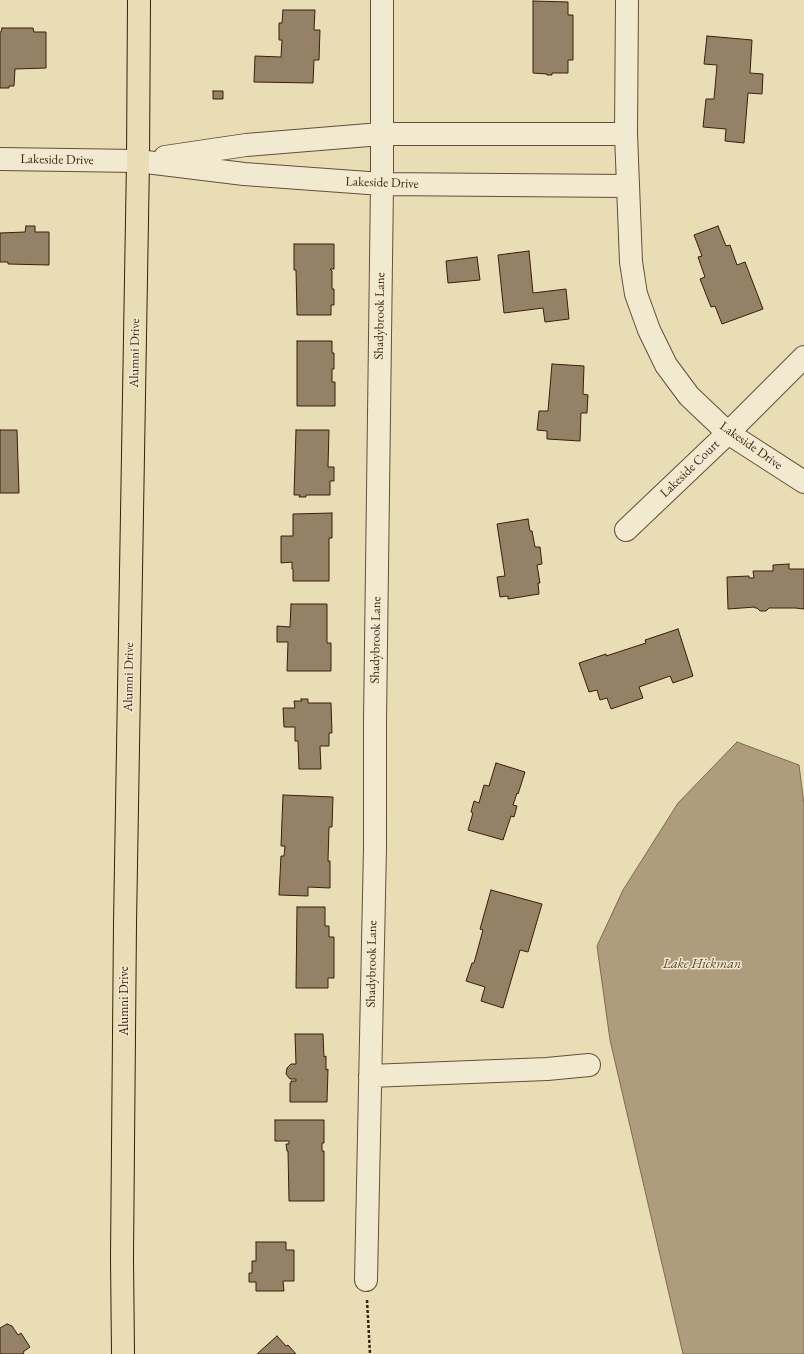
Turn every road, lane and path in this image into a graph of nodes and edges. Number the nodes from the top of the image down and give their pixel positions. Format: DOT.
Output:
graph roads {
  1 [pos="138,0"];
  2 [pos="382,0"];
  3 [pos="627,0"];
  4 [pos="381,134"];
  5 [pos="626,134"];
  6 [pos="0,159"];
  7 [pos="138,161"];
  8 [pos="382,184"];
  9 [pos="627,186"];
  10 [pos="804,357"];
  11 [pos="728,433"];
  12 [pos="804,482"];
  13 [pos="626,530"];
  14 [pos="589,1065"];
  15 [pos="370,1076"];
  16 [pos="366,1280"];
  17 [pos="123,1354"];
  18 [pos="370,1354"];
  1 -- 7 [label="main road, Alumni Drive"];
  2 -- 4 [label="street, Shadybrook Lane"];
  3 -- 5 [label="street, Lakeside Drive"];
  4 -- 5 [label="street, Lakeside Drive"];
  4 -- 7 [label="street, Lakeside Drive"];
  4 -- 8 [label="street, Shadybrook Lane"];
  5 -- 9 [label="street, Lakeside Drive"];
  6 -- 7 [label="street, Lakeside Drive"];
  7 -- 8 [label="street, Lakeside Drive"];
  7 -- 17 [label="main road, Alumni Drive"];
  8 -- 9 [label="street, Lakeside Drive"];
  8 -- 15 [label="street, Shadybrook Lane"];
  9 -- 11 [label="street, Lakeside Drive"];
  10 -- 11 [label="street, Lakeside Court"];
  11 -- 12 [label="street, Lakeside Drive"];
  11 -- 13 [label="street, Lakeside Court"];
  14 -- 15 [label="street"];
  15 -- 16 [label="street, Shadybrook Lane"];
  16 -- 18 [label="path"];
}
